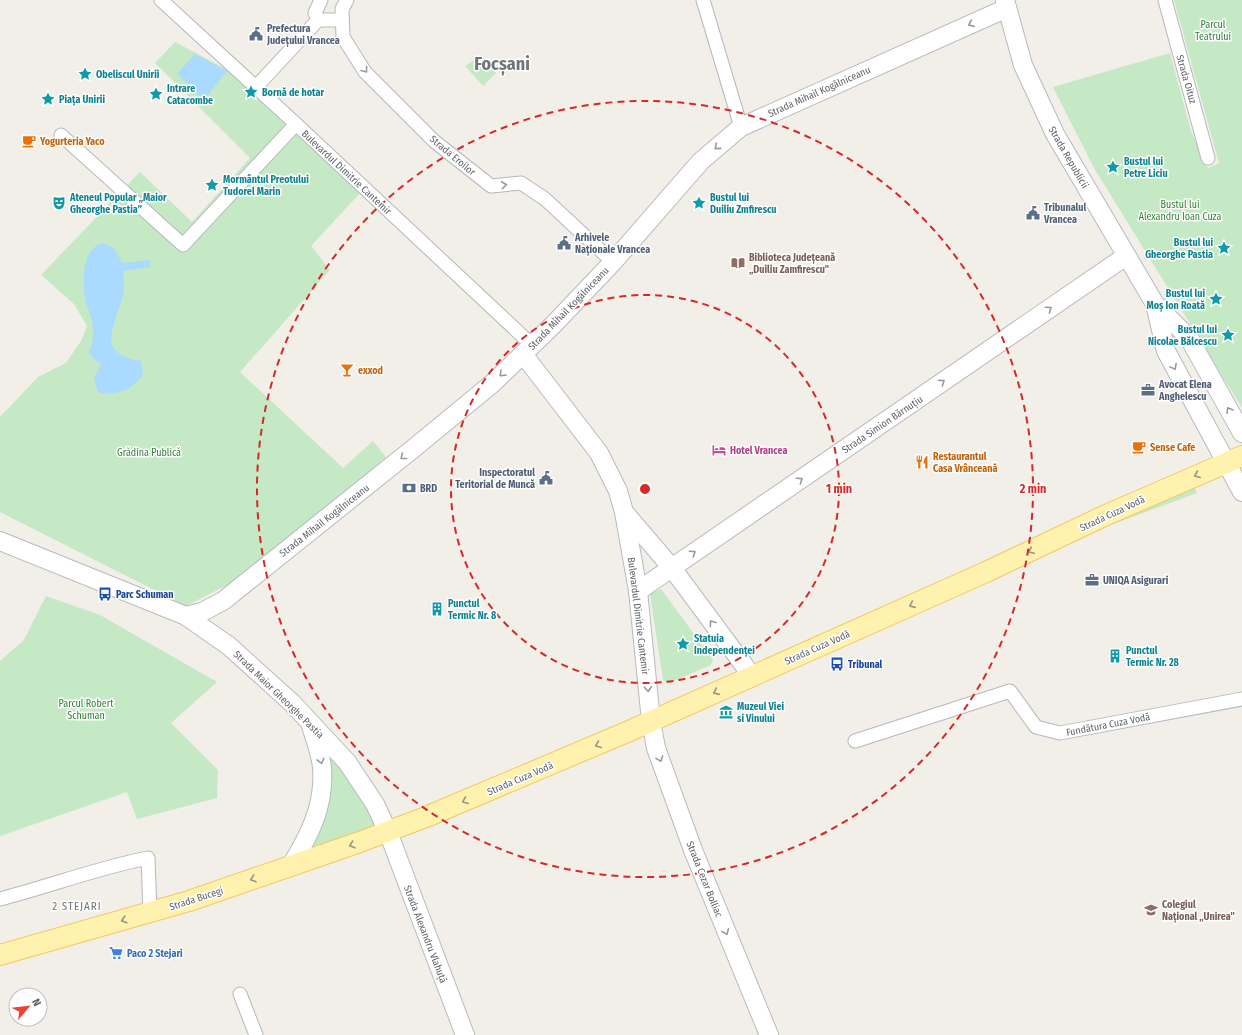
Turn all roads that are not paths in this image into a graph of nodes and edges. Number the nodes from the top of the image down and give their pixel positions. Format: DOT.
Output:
graph roads {
  1 [pos="161,0"];
  2 [pos="321,0"];
  3 [pos="346,0"];
  4 [pos="703,0"];
  5 [pos="1164,0"];
  6 [pos="1006,4"];
  7 [pos="318,20"];
  8 [pos="342,20"];
  9 [pos="256,87"];
  10 [pos="296,124"];
  11 [pos="741,127"];
  12 [pos="61,135"];
  13 [pos="1208,158"];
  14 [pos="1126,256"];
  15 [pos="613,262"];
  16 [pos="1155,304"];
  17 [pos="527,350"];
  18 [pos="1242,433"];
  19 [pos="1234,460"];
  20 [pos="1242,492"];
  21 [pos="624,512"];
  22 [pos="0,541"];
  23 [pos="672,568"];
  24 [pos="638,591"];
  25 [pos="186,616"];
  26 [pos="752,676"];
  27 [pos="1242,699"];
  28 [pos="651,721"];
  29 [pos="311,723"];
  30 [pos="855,741"];
  31 [pos="388,832"];
  32 [pos="290,867"];
  33 [pos="0,899"];
  34 [pos="150,912"];
  35 [pos="0,955"];
  36 [pos="240,994"];
  37 [pos="256,1035"];
  38 [pos="465,1035"];
  39 [pos="769,1035"];
  1 -- 9 [label="street, Bulevardul Dimitrie Cantemir"];
  2 -- 7 [label="street"];
  3 -- 8 [label="street, Strada Eroilor"];
  4 -- 11 [label="street"];
  5 -- 13 [label="street, Strada Oituz"];
  6 -- 11 [label="street, Strada Mihail Kogălniceanu, one-way"];
  6 -- 14 [label="street, Strada Republicii"];
  7 -- 8 [label="street"];
  7 -- 9 [label="street"];
  8 -- 15 [label="street, Strada Eroilor, one-way"];
  9 -- 10 [label="street, Bulevardul Dimitrie Cantemir"];
  10 -- 12 [label="street"];
  10 -- 17 [label="street, Bulevardul Dimitrie Cantemir"];
  11 -- 15 [label="street, Strada Mihail Kogălniceanu, one-way"];
  14 -- 16 [label="street, Strada Republicii"];
  23 -- 14 [label="street, Strada Simion Bărnuțiu, one-way"];
  15 -- 17 [label="street, Strada Mihail Kogălniceanu"];
  18 -- 16 [label="street, Strada Republicii, one-way"];
  16 -- 19 [label="street, Strada Republicii, one-way"];
  17 -- 21 [label="street, Bulevardul Dimitrie Cantemir"];
  17 -- 25 [label="street, Strada Mihail Kogălniceanu, one-way"];
  19 -- 20 [label="street, Strada Republicii"];
  19 -- 26 [label="main road, Strada Cuza Vodă, one-way"];
  21 -- 23 [label="street, Bulevardul Dimitrie Cantemir"];
  21 -- 24 [label="street, Bulevardul Dimitrie Cantemir"];
  22 -- 25 [label="street, Strada Maior Gheorghe Pastia"];
  23 -- 24 [label="street, Strada Simion Bărnuțiu"];
  26 -- 23 [label="street, Bulevardul Dimitrie Cantemir, one-way"];
  24 -- 28 [label="street, Bulevardul Dimitrie Cantemir, one-way"];
  25 -- 29 [label="street, Strada Maior Gheorghe Pastia"];
  26 -- 28 [label="main road, Strada Cuza Vodă, one-way"];
  27 -- 30 [label="street, Fundătura Cuza Vodă"];
  28 -- 31 [label="main road, Strada Cuza Vodă, one-way"];
  28 -- 39 [label="street, Strada Cezar Bolliac, one-way"];
  29 -- 31 [label="street, Strada Maior Gheorghe Pastia"];
  29 -- 32 [label="street, one-way"];
  31 -- 32 [label="main road, Strada Bucegi, one-way"];
  31 -- 38 [label="street, Strada Alexandru Vlahuță"];
  32 -- 34 [label="main road, Strada Bucegi, one-way"];
  33 -- 34 [label="street"];
  34 -- 35 [label="main road, Strada Bucegi, one-way"];
  36 -- 37 [label="street"];
}
